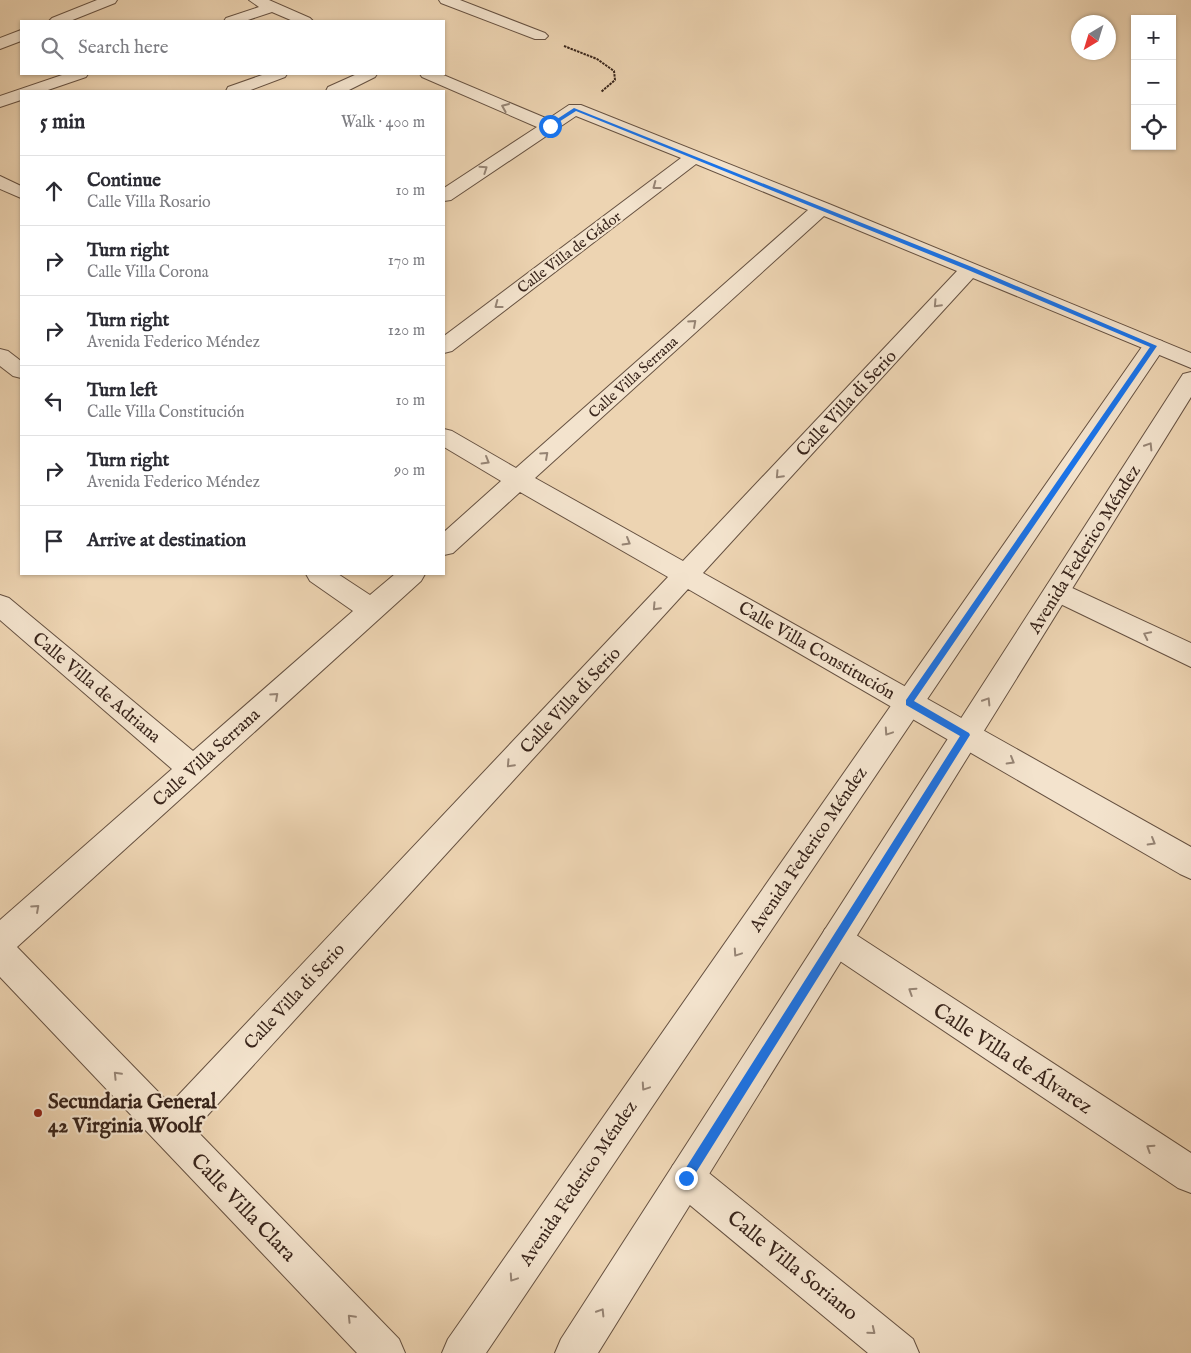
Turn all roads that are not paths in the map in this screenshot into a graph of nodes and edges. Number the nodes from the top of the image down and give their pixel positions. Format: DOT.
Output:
graph roads {
  1 [pos="110,0"];
  2 [pos="256,0"];
  3 [pos="446,0"];
  4 [pos="272,7"];
  5 [pos="59,20"];
  6 [pos="233,20"];
  7 [pos="303,20"];
  8 [pos="20,35"];
  9 [pos="540,36"];
  10 [pos="0,44"];
  11 [pos="77,75"];
  12 [pos="276,75"];
  13 [pos="367,75"];
  14 [pos="430,75"];
  15 [pos="33,90"];
  16 [pos="237,90"];
  17 [pos="336,90"];
  18 [pos="20,94"];
  19 [pos="0,102"];
  20 [pos="550,126"];
  21 [pos="694,157"];
  22 [pos="20,174"];
  23 [pos="0,181"];
  24 [pos="20,192"];
  25 [pos="445,195"];
  26 [pos="822,208"];
  27 [pos="970,269"];
  28 [pos="445,345"];
  29 [pos="20,346"];
  30 [pos="1154,346"];
  31 [pos="0,357"];
  32 [pos="1191,361"];
  33 [pos="20,370"];
  34 [pos="1191,379"];
  35 [pos="445,438"];
  36 [pos="518,479"];
  37 [pos="445,545"];
  38 [pos="320,575"];
  39 [pos="411,575"];
  40 [pos="686,575"];
  41 [pos="1057,591"];
  42 [pos="0,605"];
  43 [pos="372,610"];
  44 [pos="1191,656"];
  45 [pos="909,702"];
  46 [pos="966,735"];
  47 [pos="193,769"];
  48 [pos="1191,864"];
  49 [pos="836,940"];
  50 [pos="0,941"];
  51 [pos="0,953"];
  52 [pos="170,1130"];
  53 [pos="1191,1175"];
  54 [pos="686,1178"];
  55 [pos="385,1353"];
  56 [pos="462,1353"];
  57 [pos="575,1353"];
  58 [pos="899,1353"];
  1 -- 5 [label="street"];
  2 -- 4 [label="street"];
  3 -- 9 [label="street"];
  4 -- 6 [label="street"];
  4 -- 7 [label="street"];
  8 -- 10 [label="street"];
  11 -- 15 [label="street"];
  12 -- 16 [label="street"];
  13 -- 17 [label="street"];
  20 -- 14 [label="street, one-way"];
  18 -- 19 [label="street"];
  20 -- 21 [label="street"];
  25 -- 20 [label="street, one-way"];
  21 -- 26 [label="street"];
  21 -- 28 [label="street, Calle Villa de Gádor, one-way"];
  22 -- 23 [label="street"];
  23 -- 24 [label="street"];
  26 -- 27 [label="street"];
  36 -- 26 [label="street, Calle Villa Serrana, one-way"];
  27 -- 30 [label="street"];
  27 -- 40 [label="street, Calle Villa di Serio, one-way"];
  29 -- 31 [label="street"];
  30 -- 32 [label="street"];
  30 -- 45 [label="street, Avenida Federico Méndez"];
  31 -- 33 [label="street"];
  41 -- 34 [label="street, Avenida Federico Méndez, one-way"];
  35 -- 36 [label="street, Calle Villa Constitución, one-way"];
  36 -- 37 [label="street, Calle Villa Serrana"];
  36 -- 40 [label="street, Calle Villa Constitución, one-way"];
  38 -- 43 [label="street"];
  39 -- 43 [label="street, Calle Villa Serrana"];
  40 -- 45 [label="street, Calle Villa Constitución"];
  40 -- 52 [label="street, Calle Villa di Serio, one-way"];
  44 -- 41 [label="street, one-way"];
  46 -- 41 [label="street, Avenida Federico Méndez, one-way"];
  42 -- 47 [label="street, Calle Villa de Adriana"];
  47 -- 43 [label="street, Calle Villa Serrana, one-way"];
  45 -- 46 [label="street, Calle Villa Constitución"];
  45 -- 56 [label="street, Avenida Federico Méndez, one-way"];
  46 -- 48 [label="street, Calle Villa Constitución, one-way"];
  46 -- 49 [label="street, Avenida Federico Méndez"];
  50 -- 47 [label="street, Calle Villa Serrana, one-way"];
  53 -- 49 [label="street, Calle Villa de Álvarez, one-way"];
  49 -- 54 [label="street, Avenida Federico Méndez"];
  52 -- 51 [label="street, Calle Villa Clara, one-way"];
  55 -- 52 [label="street, Calle Villa Clara, one-way"];
  57 -- 54 [label="street, Avenida Federico Méndez, one-way"];
  54 -- 58 [label="street, Calle Villa Soriano, one-way"];
}
